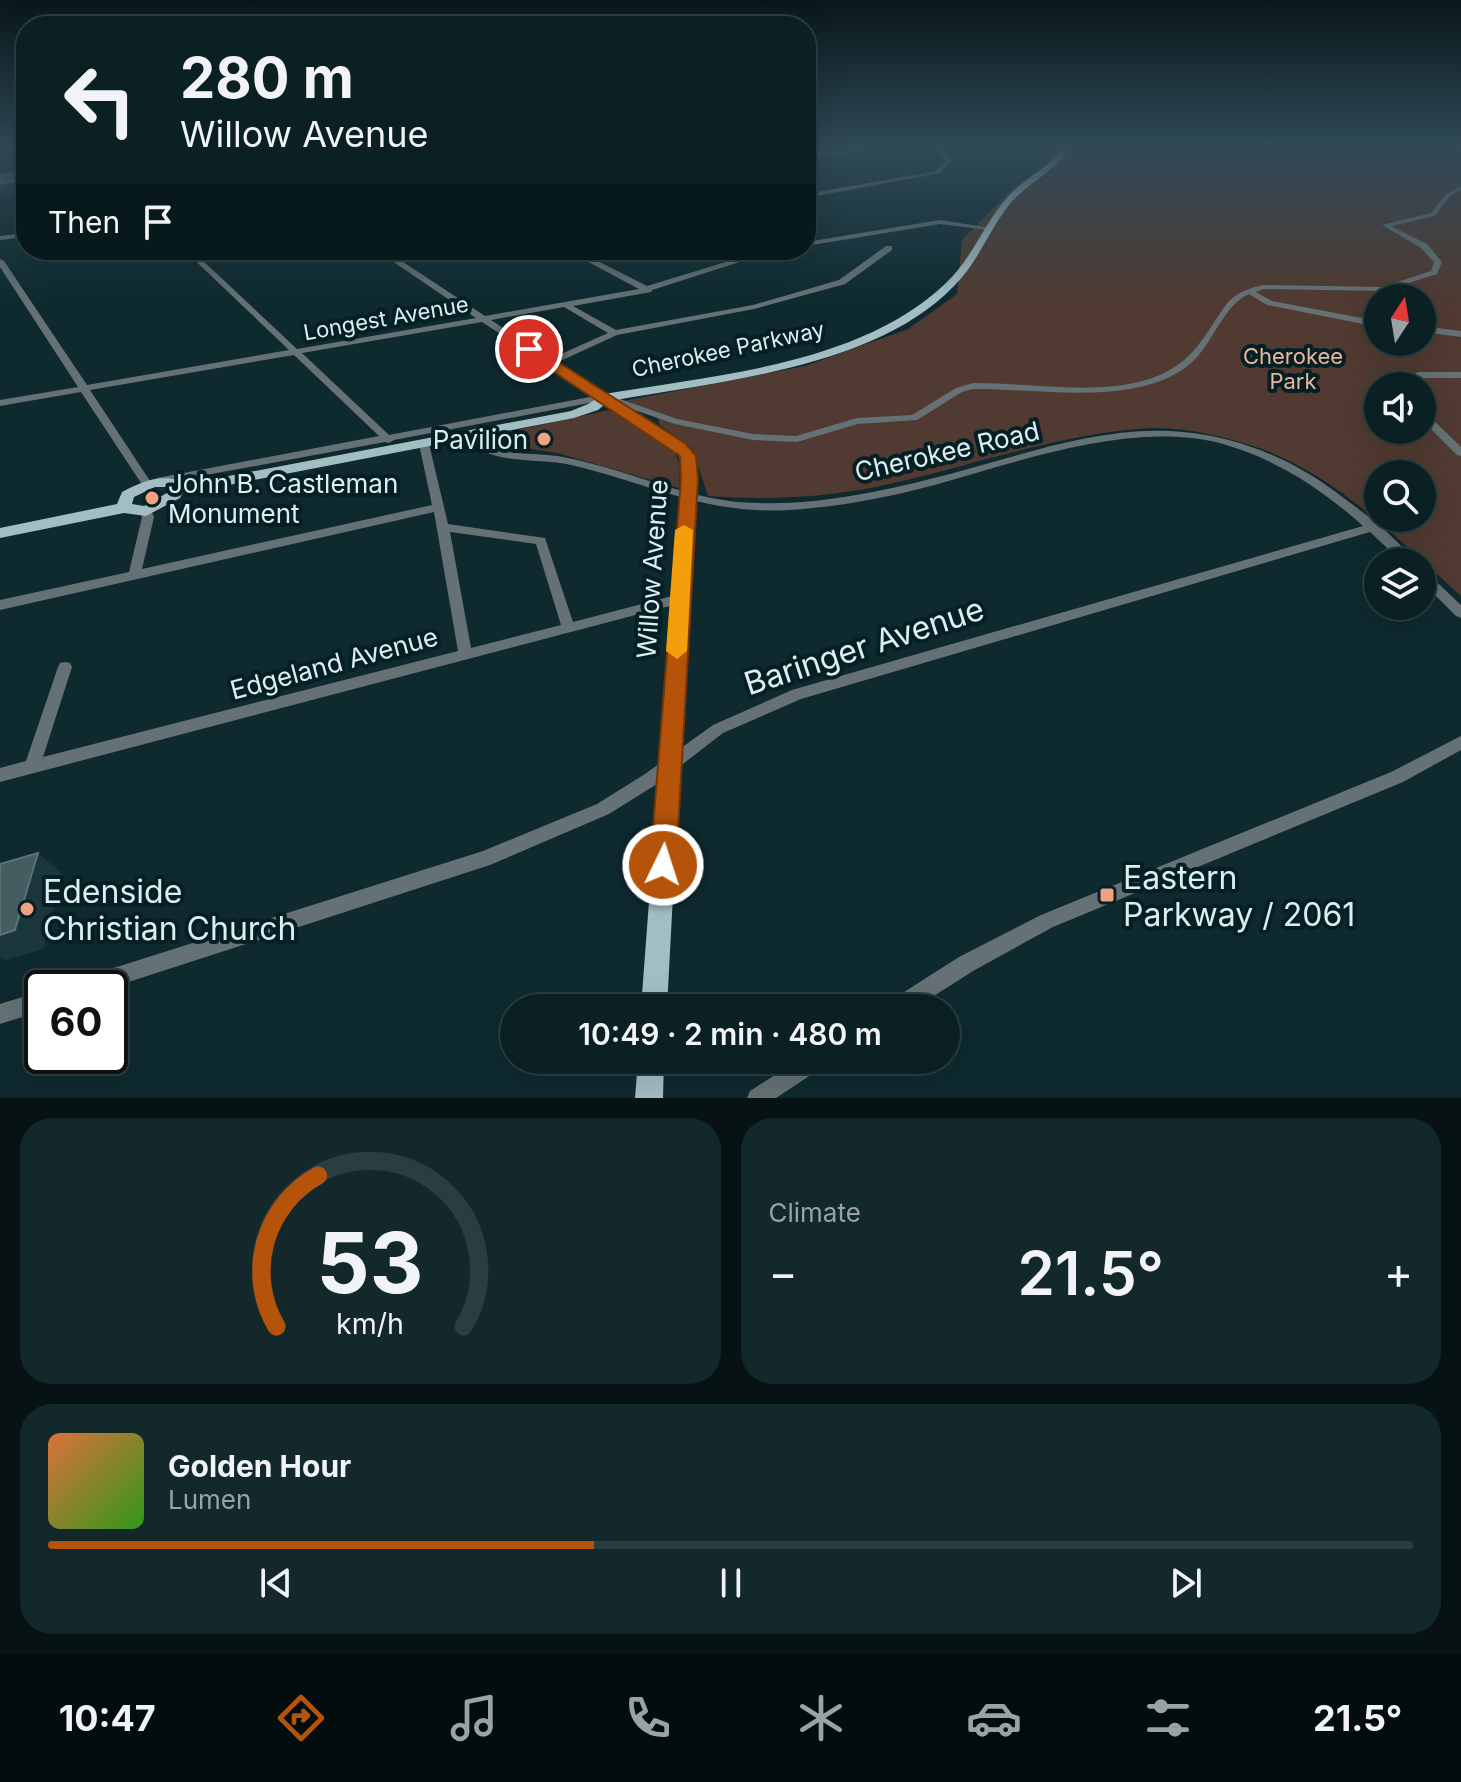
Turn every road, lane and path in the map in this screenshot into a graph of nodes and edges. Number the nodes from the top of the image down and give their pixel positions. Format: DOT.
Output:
graph roads {
  1 [pos="1010,198"];
  2 [pos="1446,198"];
  3 [pos="988,228"];
  4 [pos="816,242"];
  5 [pos="889,248"];
  6 [pos="199,260"];
  7 [pos="395,260"];
  8 [pos="590,260"];
  9 [pos="742,260"];
  10 [pos="0,261"];
  11 [pos="648,290"];
  12 [pos="1249,291"];
  13 [pos="1260,299"];
  14 [pos="1231,303"];
  15 [pos="565,305"];
  16 [pos="484,319"];
  17 [pos="1364,321"];
  18 [pos="1436,331"];
  19 [pos="615,333"];
  20 [pos="1461,334"];
  21 [pos="297,352"];
  22 [pos="549,363"];
  23 [pos="1436,375"];
  24 [pos="1461,375"];
  25 [pos="82,389"];
  26 [pos="604,398"];
  27 [pos="0,403"];
  28 [pos="1436,428"];
  29 [pos="469,435"];
  30 [pos="391,443"];
  31 [pos="424,444"];
  32 [pos="1461,453"];
  33 [pos="150,483"];
  34 [pos="177,490"];
  35 [pos="687,499"];
  36 [pos="438,507"];
  37 [pos="124,508"];
  38 [pos="146,511"];
  39 [pos="1364,520"];
  40 [pos="443,527"];
  41 [pos="1364,529"];
  42 [pos="1377,532"];
  43 [pos="0,533"];
  44 [pos="1394,548"];
  45 [pos="134,576"];
  46 [pos="1436,589"];
  47 [pos="680,599"];
  48 [pos="0,605"];
  49 [pos="1461,613"];
  50 [pos="568,626"];
  51 [pos="465,653"];
  52 [pos="65,667"];
  53 [pos="1461,742"];
  54 [pos="669,765"];
  55 [pos="32,767"];
  56 [pos="0,775"];
  57 [pos="128,973"];
  58 [pos="655,994"];
  59 [pos="919,994"];
  60 [pos="24,1007"];
  61 [pos="0,1014"];
  62 [pos="650,1074"];
  63 [pos="794,1074"];
  64 [pos="649,1098"];
  65 [pos="757,1098"];
  1 -- 3 [label="main road, Cherokee Parkway"];
  2 -- 12 [label="street"];
  3 -- 4 [label="street"];
  3 -- 26 [label="main road, Cherokee Parkway"];
  5 -- 19 [label="street"];
  6 -- 21 [label="street"];
  7 -- 16 [label="street, Willow Avenue"];
  8 -- 11 [label="street"];
  9 -- 11 [label="street, Longest Avenue"];
  10 -- 25 [label="street"];
  11 -- 15 [label="street, Longest Avenue"];
  12 -- 13 [label="street"];
  12 -- 14 [label="street"];
  13 -- 14 [label="street"];
  13 -- 17 [label="street"];
  14 -- 26 [label="street"];
  15 -- 16 [label="street, Longest Avenue"];
  15 -- 19 [label="street"];
  16 -- 21 [label="street, Longest Avenue"];
  16 -- 22 [label="street, Willow Avenue"];
  18 -- 20 [label="street"];
  19 -- 22 [label="street"];
  21 -- 25 [label="street, Longest Avenue"];
  21 -- 30 [label="street"];
  22 -- 26 [label="street, Willow Avenue"];
  23 -- 24 [label="street"];
  25 -- 27 [label="street, Longest Avenue"];
  25 -- 33 [label="street"];
  26 -- 29 [label="main road, Cherokee Parkway"];
  26 -- 30 [label="street, Cherokee Parkway"];
  26 -- 35 [label="main road, Willow Avenue"];
  28 -- 32 [label="street"];
  29 -- 31 [label="main road, Cherokee Parkway"];
  29 -- 35 [label="street, Cherokee Road"];
  30 -- 31 [label="main road, Cherokee Parkway"];
  30 -- 33 [label="street, Cherokee Parkway"];
  30 -- 34 [label="main road, Cherokee Parkway"];
  31 -- 36 [label="street"];
  33 -- 34 [label="main road, Cherokee Parkway"];
  33 -- 37 [label="main road"];
  34 -- 38 [label="main road, Cherokee Parkway"];
  35 -- 39 [label="street, Cherokee Road"];
  35 -- 47 [label="main road, Willow Avenue"];
  36 -- 40 [label="street"];
  36 -- 45 [label="street"];
  37 -- 38 [label="main road"];
  37 -- 43 [label="main road"];
  38 -- 45 [label="street"];
  40 -- 50 [label="street"];
  40 -- 51 [label="street"];
  41 -- 54 [label="street, Baringer Avenue"];
  42 -- 44 [label="street, Cherokee Road"];
  45 -- 48 [label="street"];
  46 -- 49 [label="street"];
  47 -- 50 [label="street, Edgeland Avenue"];
  47 -- 54 [label="main road, Willow Avenue"];
  50 -- 51 [label="street, Edgeland Avenue"];
  51 -- 55 [label="street, Edgeland Avenue"];
  52 -- 55 [label="street"];
  53 -- 59 [label="street"];
  54 -- 57 [label="street, Baringer Avenue"];
  54 -- 58 [label="main road, Willow Avenue"];
  55 -- 56 [label="street, Edgeland Avenue"];
  60 -- 61 [label="street"];
  62 -- 64 [label="main road"];
  63 -- 65 [label="street"];
}
